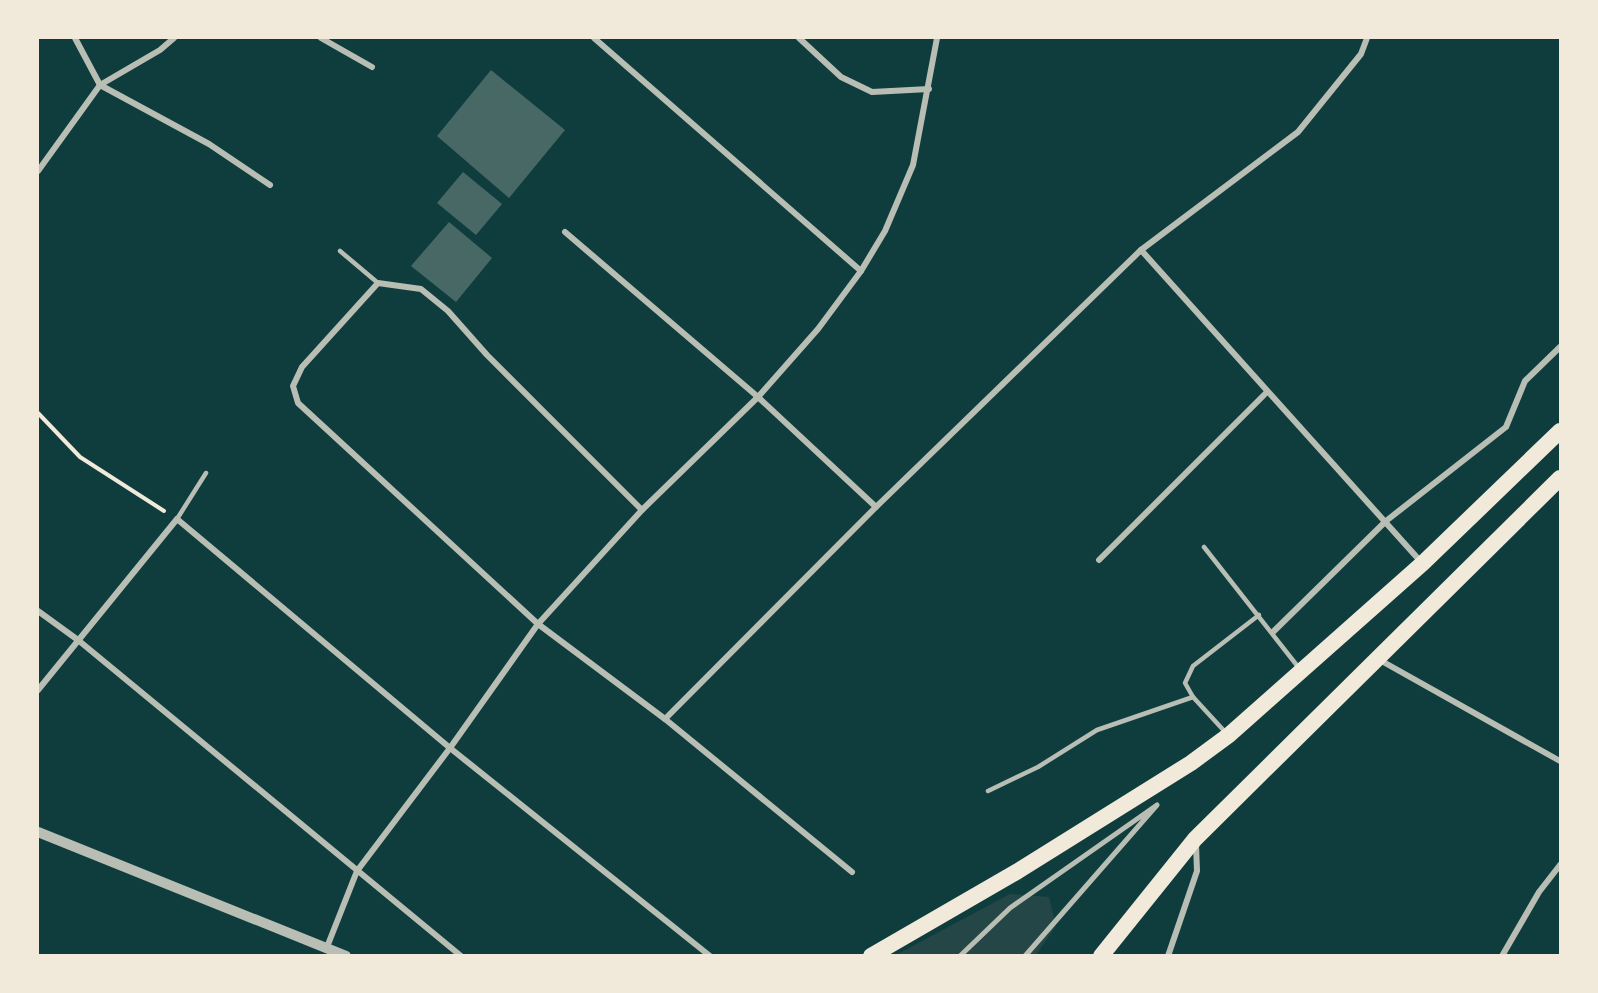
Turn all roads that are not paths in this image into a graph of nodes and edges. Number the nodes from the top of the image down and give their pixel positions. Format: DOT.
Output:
graph roads {
  1 [pos="75,38"];
  2 [pos="174,38"];
  3 [pos="321,38"];
  4 [pos="594,38"];
  5 [pos="799,38"];
  6 [pos="937,38"];
  7 [pos="1367,38"];
  8 [pos="372,67"];
  9 [pos="100,85"];
  10 [pos="929,89"];
  11 [pos="38,171"];
  12 [pos="270,185"];
  13 [pos="565,232"];
  14 [pos="1141,250"];
  15 [pos="340,251"];
  16 [pos="861,271"];
  17 [pos="378,283"];
  18 [pos="1560,347"];
  19 [pos="1267,392"];
  20 [pos="758,397"];
  21 [pos="1560,431"];
  22 [pos="206,473"];
  23 [pos="1560,478"];
  24 [pos="876,507"];
  25 [pos="642,510"];
  26 [pos="177,519"];
  27 [pos="1386,521"];
  28 [pos="1204,547"];
  29 [pos="1099,561"];
  30 [pos="1423,563"];
  31 [pos="38,611"];
  32 [pos="1259,615"];
  33 [pos="538,624"];
  34 [pos="1273,632"];
  35 [pos="78,640"];
  36 [pos="1378,659"];
  37 [pos="1302,672"];
  38 [pos="38,690"];
  39 [pos="1193,697"];
  40 [pos="665,719"];
  41 [pos="1229,735"];
  42 [pos="450,748"];
  43 [pos="1560,761"];
  44 [pos="988,791"];
  45 [pos="38,832"];
  46 [pos="1195,839"];
  47 [pos="1560,865"];
  48 [pos="357,871"];
  49 [pos="852,872"];
  50 [pos="327,947"];
  51 [pos="346,956"];
  52 [pos="461,956"];
  53 [pos="710,956"];
  54 [pos="871,956"];
  55 [pos="960,956"];
  56 [pos="1025,956"];
  57 [pos="1101,956"];
  58 [pos="1168,956"];
  59 [pos="1502,956"];
  1 -- 9 [label="street"];
  2 -- 9 [label="street"];
  3 -- 8 [label="street"];
  4 -- 16 [label="street"];
  5 -- 10 [label="street"];
  6 -- 10 [label="street"];
  7 -- 14 [label="street"];
  9 -- 11 [label="street"];
  9 -- 12 [label="street"];
  10 -- 16 [label="street"];
  13 -- 20 [label="street"];
  14 -- 19 [label="street"];
  14 -- 24 [label="street"];
  15 -- 17 [label="lane"];
  16 -- 20 [label="street"];
  17 -- 25 [label="street"];
  17 -- 33 [label="street"];
  18 -- 27 [label="street"];
  19 -- 27 [label="street"];
  19 -- 29 [label="street"];
  20 -- 24 [label="street"];
  20 -- 25 [label="street"];
  21 -- 30 [label="highway"];
  22 -- 26 [label="lane"];
  23 -- 36 [label="highway"];
  24 -- 40 [label="street"];
  25 -- 33 [label="street"];
  26 -- 35 [label="street"];
  26 -- 42 [label="street"];
  27 -- 30 [label="street"];
  27 -- 34 [label="street"];
  28 -- 32 [label="lane"];
  30 -- 37 [label="highway"];
  31 -- 35 [label="street"];
  32 -- 34 [label="lane"];
  32 -- 39 [label="lane"];
  33 -- 40 [label="street"];
  33 -- 42 [label="street"];
  34 -- 37 [label="lane"];
  35 -- 38 [label="street"];
  35 -- 48 [label="street"];
  36 -- 43 [label="street"];
  36 -- 46 [label="highway"];
  37 -- 41 [label="highway"];
  39 -- 41 [label="lane"];
  39 -- 44 [label="lane"];
  40 -- 49 [label="street"];
  41 -- 54 [label="highway"];
  42 -- 48 [label="street"];
  42 -- 53 [label="street"];
  45 -- 50 [label="street"];
  46 -- 57 [label="highway"];
  46 -- 58 [label="street"];
  47 -- 59 [label="street"];
  48 -- 50 [label="street"];
  48 -- 52 [label="street"];
  50 -- 51 [label="street"];
  55 -- 56 [label="street"];
}
